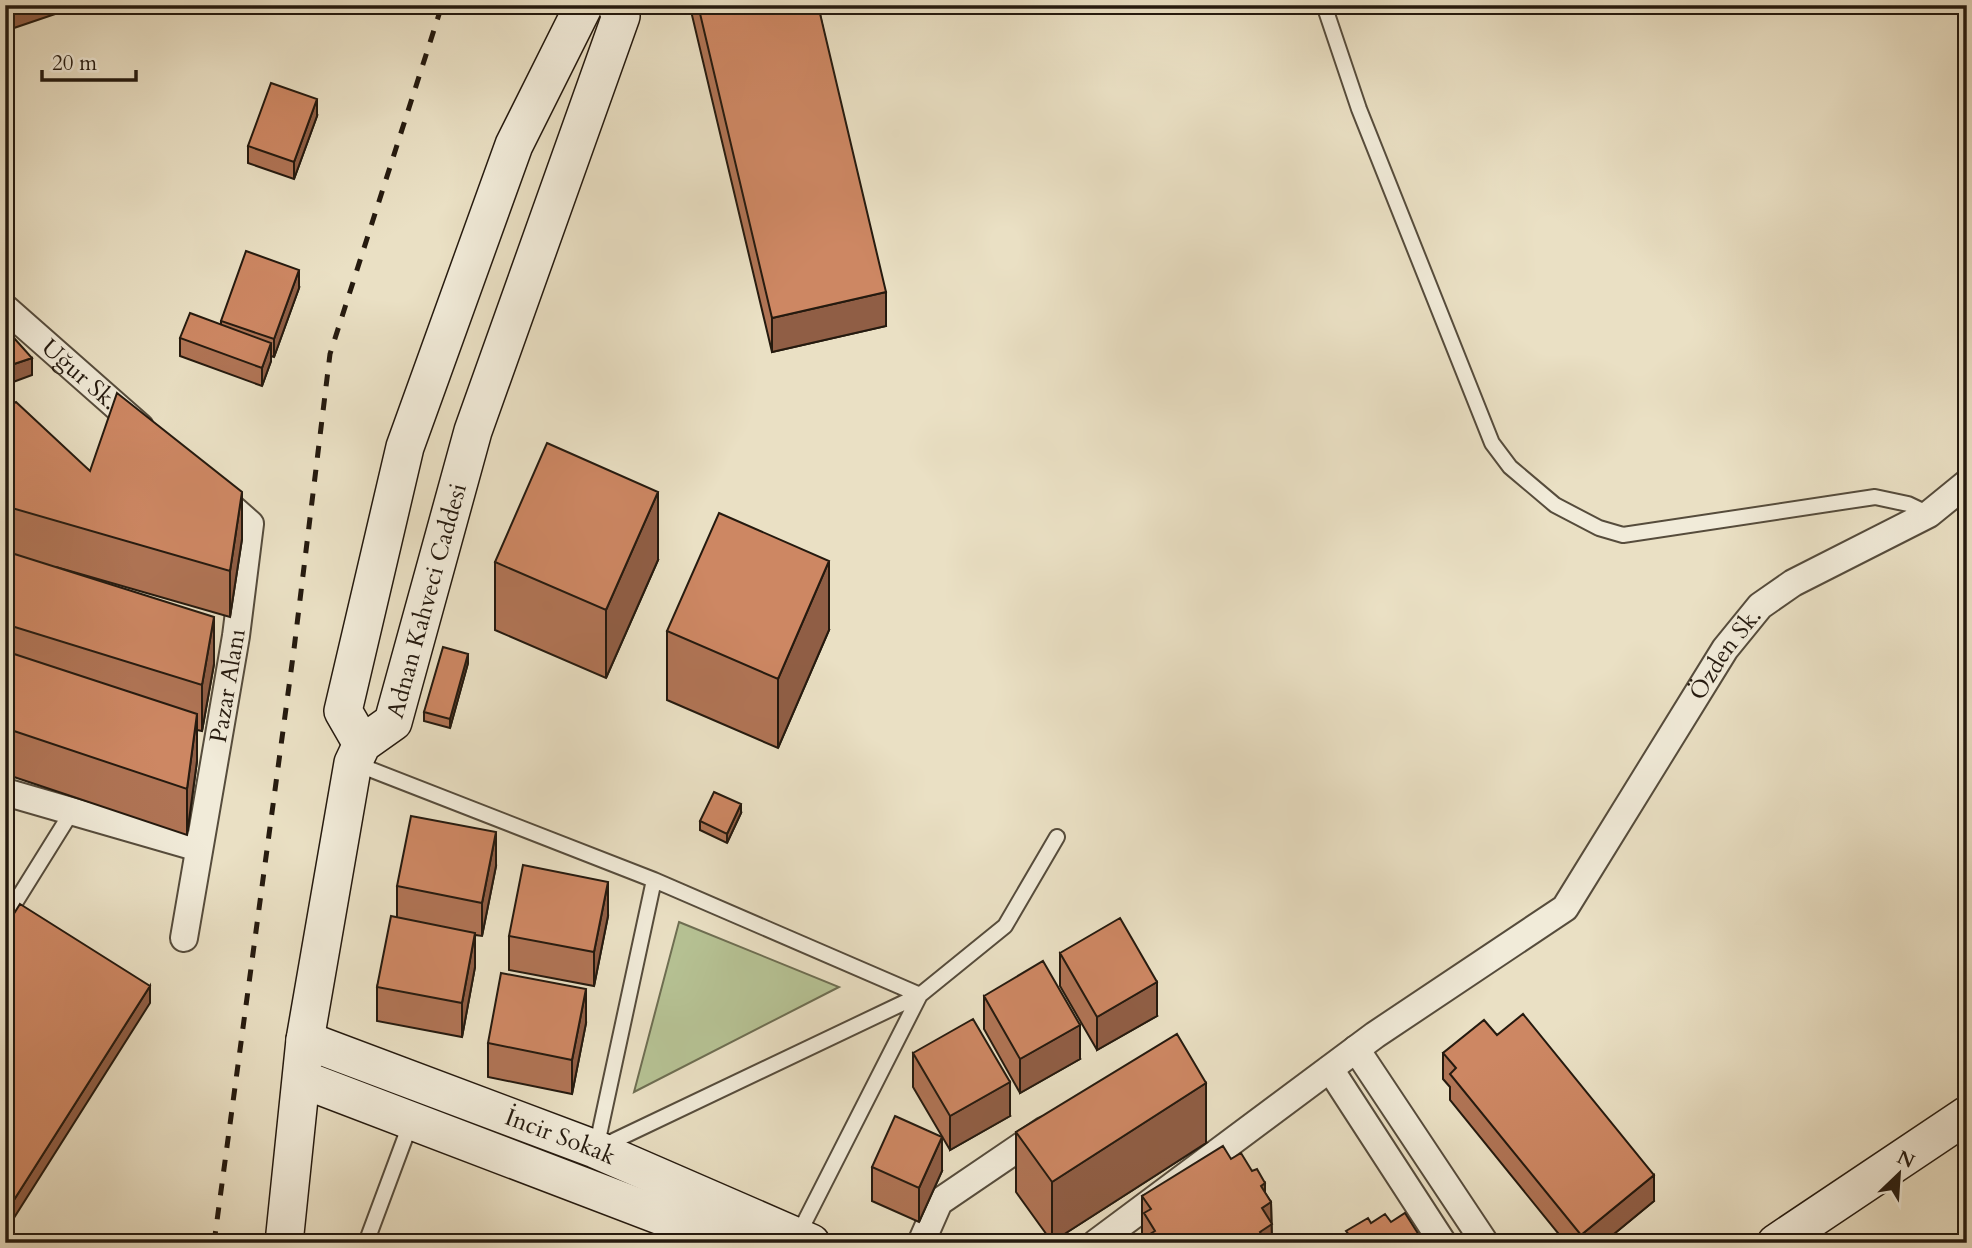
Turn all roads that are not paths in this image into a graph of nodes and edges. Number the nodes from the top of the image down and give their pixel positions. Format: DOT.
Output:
graph roads {
  1 [pos="584,5"];
  2 [pos="616,5"];
  3 [pos="1324,5"];
  4 [pos="5,308"];
  5 [pos="158,443"];
  6 [pos="199,479"];
  7 [pos="1967,483"];
  8 [pos="1929,514"];
  9 [pos="211,629"];
  10 [pos="236,636"];
  11 [pos="357,753"];
  12 [pos="5,792"];
  13 [pos="71,813"];
  14 [pos="1058,837"];
  15 [pos="199,848"];
  16 [pos="654,880"];
  17 [pos="5,919"];
  18 [pos="184,938"];
  19 [pos="920,995"];
  20 [pos="305,1040"];
  21 [pos="1356,1049"];
  22 [pos="1329,1069"];
  23 [pos="302,1079"];
  24 [pos="1967,1115"];
  25 [pos="1061,1119"];
  26 [pos="412,1121"];
  27 [pos="596,1149"];
  28 [pos="804,1240"];
  29 [pos="284,1243"];
  30 [pos="366,1243"];
  31 [pos="732,1243"];
  32 [pos="921,1243"];
  33 [pos="1096,1243"];
  34 [pos="1443,1243"];
  35 [pos="1485,1243"];
  36 [pos="1776,1243"];
  1 -- 11 [label="main road"];
  2 -- 11 [label="main road, Adnan Kahveci Caddesi"];
  3 -- 8 [label="lane"];
  4 -- 5 [label="street, Uğur Sk."];
  6 -- 10 [label="street, Pazar Alanı"];
  7 -- 8 [label="street, Özden Sk."];
  8 -- 21 [label="street, Özden Sk."];
  9 -- 10 [label="street"];
  10 -- 15 [label="street, Pazar Alanı"];
  11 -- 16 [label="lane"];
  11 -- 20 [label="main road"];
  12 -- 13 [label="street"];
  13 -- 15 [label="street"];
  13 -- 17 [label="lane"];
  14 -- 19 [label="lane"];
  15 -- 18 [label="street, Pazar Alanı"];
  16 -- 19 [label="lane"];
  16 -- 27 [label="lane"];
  19 -- 27 [label="lane"];
  19 -- 28 [label="lane"];
  20 -- 23 [label="main road"];
  20 -- 27 [label="main road, İncir Sokak"];
  21 -- 22 [label="street"];
  21 -- 35 [label="street"];
  22 -- 33 [label="street"];
  22 -- 34 [label="street"];
  23 -- 26 [label="main road, İncir Sokak"];
  23 -- 29 [label="main road"];
  24 -- 36 [label="main road"];
  25 -- 32 [label="street"];
  26 -- 30 [label="lane"];
  26 -- 31 [label="main road, İncir Sokak"];
  27 -- 28 [label="main road, İncir Sokak"];
}
